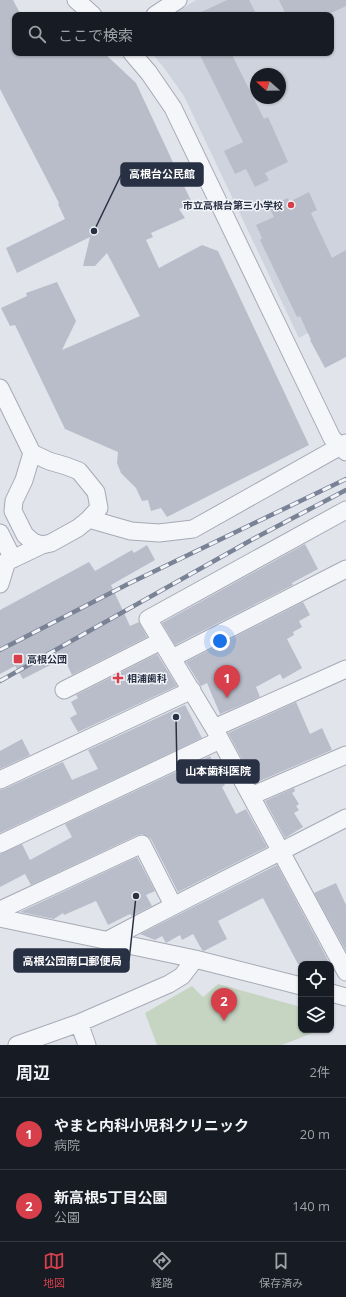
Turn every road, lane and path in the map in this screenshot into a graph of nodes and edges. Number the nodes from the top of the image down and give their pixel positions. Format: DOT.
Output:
graph roads {
  1 [pos="76,0"];
  2 [pos="178,0"];
  3 [pos="90,12"];
  4 [pos="160,12"];
  5 [pos="135,56"];
  6 [pos="0,388"];
  7 [pos="344,447"];
  8 [pos="32,453"];
  9 [pos="49,461"];
  10 [pos="20,488"];
  11 [pos="0,506"];
  12 [pos="346,510"];
  13 [pos="94,514"];
  14 [pos="0,532"];
  15 [pos="42,545"];
  16 [pos="7,561"];
  17 [pos="346,569"];
  18 [pos="0,584"];
  19 [pos="161,640"];
  20 [pos="172,658"];
  21 [pos="346,669"];
  22 [pos="64,690"];
  23 [pos="192,690"];
  24 [pos="217,734"];
  25 [pos="346,755"];
  26 [pos="0,780"];
  27 [pos="251,796"];
  28 [pos="346,818"];
  29 [pos="0,844"];
  30 [pos="281,852"];
  31 [pos="173,905"];
  32 [pos="1,917"];
  33 [pos="108,940"];
  34 [pos="195,959"];
  35 [pos="346,972"];
  36 [pos="298,985"];
  37 [pos="334,994"];
  38 [pos="346,997"];
  39 [pos="79,1023"];
  40 [pos="35,1042"];
  41 [pos="17,1045"];
  42 [pos="87,1045"];
  1 -- 3 [label="street"];
  2 -- 4 [label="street"];
  5 -- 7 [label="street"];
  6 -- 8 [label="street"];
  7 -- 13 [label="street"];
  8 -- 9 [label="street"];
  8 -- 10 [label="street"];
  9 -- 10 [label="street"];
  9 -- 13 [label="street"];
  10 -- 11 [label="street"];
  10 -- 15 [label="street"];
  12 -- 19 [label="street"];
  13 -- 15 [label="street"];
  14 -- 16 [label="street"];
  15 -- 16 [label="street"];
  16 -- 18 [label="street"];
  17 -- 20 [label="street"];
  19 -- 20 [label="street"];
  19 -- 22 [label="street"];
  20 -- 23 [label="street"];
  21 -- 24 [label="street"];
  23 -- 24 [label="street"];
  23 -- 26 [label="street"];
  24 -- 27 [label="street"];
  24 -- 29 [label="street"];
  25 -- 27 [label="street"];
  27 -- 30 [label="street"];
  28 -- 30 [label="street"];
  30 -- 31 [label="street"];
  30 -- 35 [label="street"];
  31 -- 32 [label="street"];
  31 -- 33 [label="street"];
  32 -- 33 [label="street"];
  33 -- 34 [label="street"];
  34 -- 36 [label="street"];
  34 -- 39 [label="street"];
  37 -- 38 [label="street"];
  39 -- 40 [label="street"];
  39 -- 42 [label="street"];
  40 -- 41 [label="street"];
}
